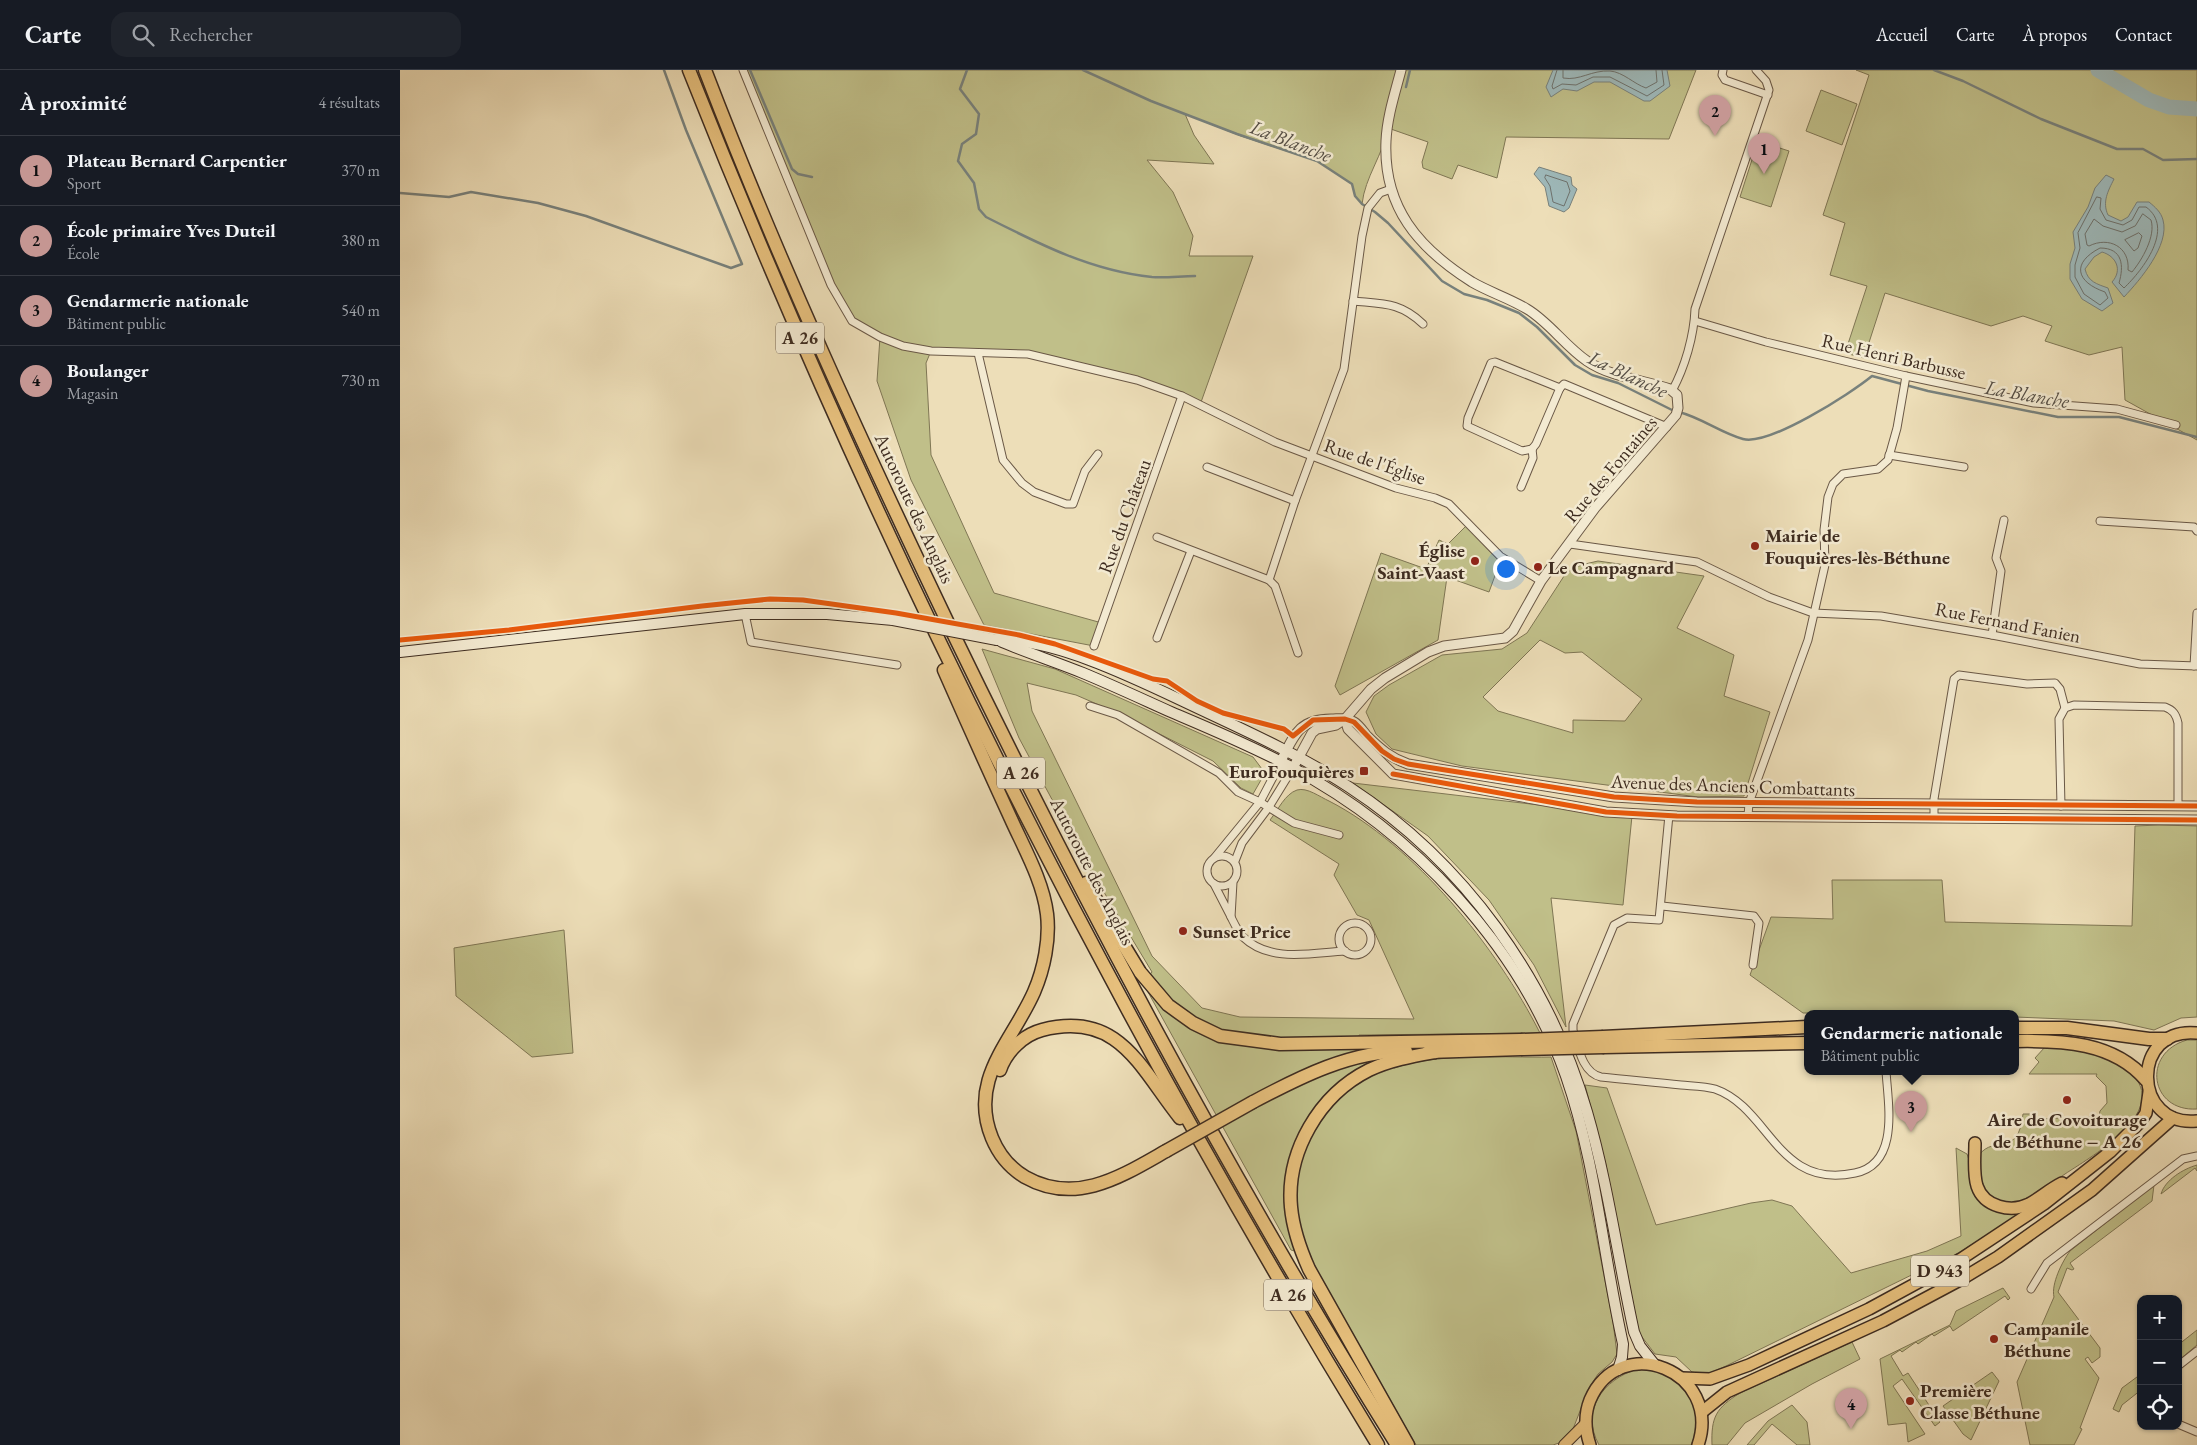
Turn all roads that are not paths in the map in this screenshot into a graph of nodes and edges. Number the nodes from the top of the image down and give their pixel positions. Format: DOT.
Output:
graph roads {
  1 [pos="689,70"];
  2 [pos="705,70"];
  3 [pos="743,70"];
  4 [pos="1401,70"];
  5 [pos="1723,70"];
  6 [pos="1756,70"];
  7 [pos="1768,95"];
  8 [pos="1390,189"];
  9 [pos="1353,301"];
  10 [pos="1695,321"];
  11 [pos="1423,324"];
  12 [pos="978,353"];
  13 [pos="1905,381"];
  14 [pos="1560,388"];
  15 [pos="1672,390"];
  16 [pos="1182,396"];
  17 [pos="2176,425"];
  18 [pos="1666,426"];
  19 [pos="1532,449"];
  20 [pos="1098,454"];
  21 [pos="1889,455"];
  22 [pos="1313,457"];
  23 [pos="1207,467"];
  24 [pos="1964,467"];
  25 [pos="1521,487"];
  26 [pos="1295,501"];
  27 [pos="2004,520"];
  28 [pos="2100,521"];
  29 [pos="2197,531"];
  30 [pos="1157,537"];
  31 [pos="1570,544"];
  32 [pos="1191,551"];
  33 [pos="1269,580"];
  34 [pos="1541,581"];
  35 [pos="920,602"];
  36 [pos="1813,613"];
  37 [pos="2197,613"];
  38 [pos="745,614"];
  39 [pos="1992,635"];
  40 [pos="1157,638"];
  41 [pos="997,640"];
  42 [pos="1094,646"];
  43 [pos="400,652"];
  44 [pos="1298,653"];
  45 [pos="897,665"];
  46 [pos="2196,666"];
  47 [pos="1090,706"];
  48 [pos="2065,708"];
  49 [pos="1345,718"];
  50 [pos="1286,751"];
  51 [pos="1299,758"];
  52 [pos="1281,762"];
  53 [pos="1293,768"];
  54 [pos="1035,800"];
  55 [pos="1260,802"];
  56 [pos="1749,803"];
  57 [pos="1934,805"];
  58 [pos="2061,806"];
  59 [pos="2178,806"];
  60 [pos="2197,806"];
  61 [pos="1269,807"];
  62 [pos="1668,815"];
  63 [pos="1748,816"];
  64 [pos="1934,816"];
  65 [pos="2197,820"];
  66 [pos="1340,834"];
  67 [pos="1215,857"];
  68 [pos="1235,861"];
  69 [pos="1233,882"];
  70 [pos="1214,884"];
  71 [pos="1662,906"];
  72 [pos="1230,917"];
  73 [pos="1345,951"];
  74 [pos="1753,964"];
  75 [pos="1804,1028"];
  76 [pos="2019,1028"];
  77 [pos="2197,1033"];
  78 [pos="2167,1039"];
  79 [pos="2019,1041"];
  80 [pos="1603,1042"];
  81 [pos="1804,1044"];
  82 [pos="1432,1047"];
  83 [pos="1886,1075"];
  84 [pos="2148,1086"];
  85 [pos="2173,1118"];
  86 [pos="2197,1121"];
  87 [pos="1200,1143"];
  88 [pos="1975,1143"];
  89 [pos="1164,1148"];
  90 [pos="2197,1156"];
  91 [pos="2087,1170"];
  92 [pos="2031,1289"];
  93 [pos="2197,1351"];
  94 [pos="2182,1363"];
  95 [pos="1655,1365"];
  96 [pos="1618,1370"];
  97 [pos="1682,1378"];
  98 [pos="1702,1412"];
  99 [pos="1585,1424"];
  100 [pos="2182,1426"];
  101 [pos="2197,1432"];
  102 [pos="1702,1442"];
  103 [pos="1378,1445"];
  104 [pos="1397,1445"];
  105 [pos="1408,1445"];
  106 [pos="1564,1445"];
  107 [pos="1590,1445"];
  1 -- 35 [label="highway, Autoroute des Anglais / A 26"];
  2 -- 54 [label="highway, Autoroute des Anglais / A 26"];
  3 -- 12 [label="street, Rue de l'Église"];
  4 -- 8 [label="street"];
  5 -- 7 [label="street"];
  6 -- 7 [label="street"];
  7 -- 10 [label="street"];
  8 -- 9 [label="street"];
  8 -- 15 [label="street"];
  9 -- 11 [label="street"];
  9 -- 22 [label="street"];
  10 -- 13 [label="street, Rue Henri Barbusse"];
  10 -- 15 [label="street"];
  12 -- 16 [label="street, Rue de l'Église"];
  12 -- 20 [label="street"];
  13 -- 17 [label="street, Rue Henri Barbusse"];
  13 -- 21 [label="street"];
  14 -- 18 [label="street"];
  14 -- 19 [label="street"];
  14 -- 19 [label="street"];
  15 -- 18 [label="street, Rue des Fontaines"];
  16 -- 22 [label="street, Rue de l'Église"];
  16 -- 42 [label="street, Rue du Château"];
  18 -- 31 [label="street, Rue des Fontaines"];
  19 -- 25 [label="street"];
  21 -- 24 [label="street"];
  21 -- 36 [label="street"];
  22 -- 26 [label="street"];
  22 -- 34 [label="street, Rue de l'Église"];
  23 -- 26 [label="street"];
  26 -- 33 [label="street"];
  27 -- 39 [label="street"];
  28 -- 29 [label="street"];
  30 -- 32 [label="street"];
  31 -- 34 [label="street, Rue des Fontaines"];
  31 -- 36 [label="street, Rue Fernand Fanien"];
  32 -- 33 [label="street"];
  32 -- 40 [label="street"];
  33 -- 44 [label="street"];
  34 -- 49 [label="street, Rue des Fontaines"];
  35 -- 87 [label="highway, Autoroute des Anglais / A 26"];
  35 -- 89 [label="highway"];
  36 -- 39 [label="street, Rue Fernand Fanien"];
  36 -- 56 [label="street"];
  37 -- 46 [label="street"];
  38 -- 41 [label="main road, bridge"];
  38 -- 43 [label="main road"];
  38 -- 45 [label="street"];
  39 -- 46 [label="street, Rue Fernand Fanien"];
  41 -- 50 [label="main road"];
  41 -- 52 [label="main road"];
  47 -- 55 [label="street"];
  48 -- 57 [label="street"];
  48 -- 58 [label="street"];
  48 -- 59 [label="street"];
  49 -- 50 [label="street"];
  49 -- 51 [label="street"];
  49 -- 56 [label="street, Avenue des Anciens Combattants"];
  49 -- 62 [label="street, Avenue des Anciens Combattants"];
  50 -- 51 [label="main road"];
  50 -- 52 [label="street"];
  51 -- 53 [label="street"];
  51 -- 95 [label="main road"];
  52 -- 53 [label="main road"];
  52 -- 55 [label="street"];
  53 -- 61 [label="street"];
  53 -- 96 [label="main road"];
  54 -- 82 [label="highway"];
  54 -- 104 [label="highway, Autoroute des Anglais / A 26"];
  55 -- 61 [label="street"];
  55 -- 67 [label="street"];
  56 -- 57 [label="street, Avenue des Anciens Combattants"];
  56 -- 63 [label="street"];
  57 -- 58 [label="street, Avenue des Anciens Combattants"];
  57 -- 64 [label="street"];
  58 -- 59 [label="street, Avenue des Anciens Combattants"];
  59 -- 60 [label="street, Avenue des Anciens Combattants"];
  61 -- 66 [label="street"];
  61 -- 68 [label="street"];
  62 -- 63 [label="street, Avenue des Anciens Combattants"];
  62 -- 71 [label="street"];
  63 -- 64 [label="street, Avenue des Anciens Combattants"];
  64 -- 65 [label="street, Avenue des Anciens Combattants"];
  67 -- 68 [label="street"];
  67 -- 70 [label="street"];
  68 -- 69 [label="street"];
  69 -- 70 [label="street"];
  69 -- 72 [label="street"];
  70 -- 72 [label="street"];
  71 -- 74 [label="street"];
  71 -- 83 [label="street"];
  72 -- 73 [label="street"];
  73 -- 73 [label="street"];
  75 -- 80 [label="highway"];
  76 -- 78 [label="highway"];
  77 -- 78 [label="highway"];
  78 -- 84 [label="highway"];
  79 -- 84 [label="highway"];
  80 -- 81 [label="highway"];
  80 -- 82 [label="highway, bridge"];
  82 -- 89 [label="highway"];
  82 -- 105 [label="highway"];
  84 -- 85 [label="highway"];
  84 -- 91 [label="highway, D 943"];
  85 -- 86 [label="highway"];
  85 -- 98 [label="highway, D 943"];
  87 -- 89 [label="highway"];
  87 -- 103 [label="highway, Autoroute des Anglais / A 26"];
  88 -- 91 [label="highway"];
  90 -- 92 [label="street"];
  91 -- 97 [label="highway, D 943"];
  93 -- 94 [label="street"];
  95 -- 96 [label="highway"];
  95 -- 97 [label="highway"];
  96 -- 99 [label="highway"];
  97 -- 98 [label="highway"];
  98 -- 102 [label="highway"];
  99 -- 106 [label="main road"];
  99 -- 107 [label="highway"];
  100 -- 101 [label="street"];
}
